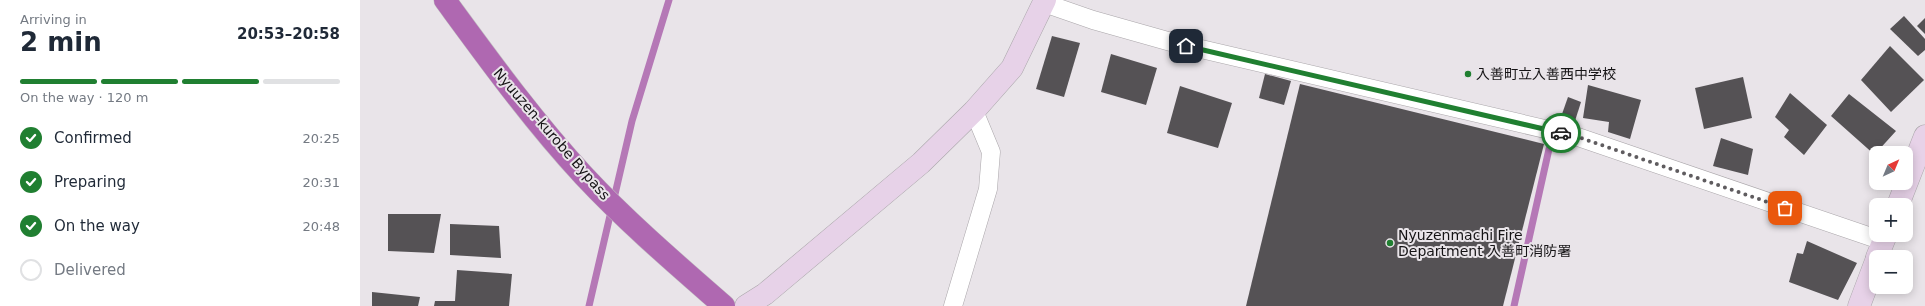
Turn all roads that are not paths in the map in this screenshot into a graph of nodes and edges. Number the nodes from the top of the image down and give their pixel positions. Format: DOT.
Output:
graph roads {
  1 [pos="445,0"];
  2 [pos="1044,2"];
  3 [pos="974,111"];
  4 [pos="1925,136"];
  5 [pos="1901,198"];
  6 [pos="1881,249"];
  7 [pos="724,306"];
  8 [pos="746,306"];
  9 [pos="953,306"];
  10 [pos="1859,306"];
  1 -- 7 [label="highway, Nyuuzen-kurobe Bypass"];
  2 -- 3 [label="street"];
  2 -- 6 [label="street"];
  3 -- 8 [label="street"];
  3 -- 9 [label="street"];
  4 -- 5 [label="street"];
  6 -- 10 [label="street"];
}
